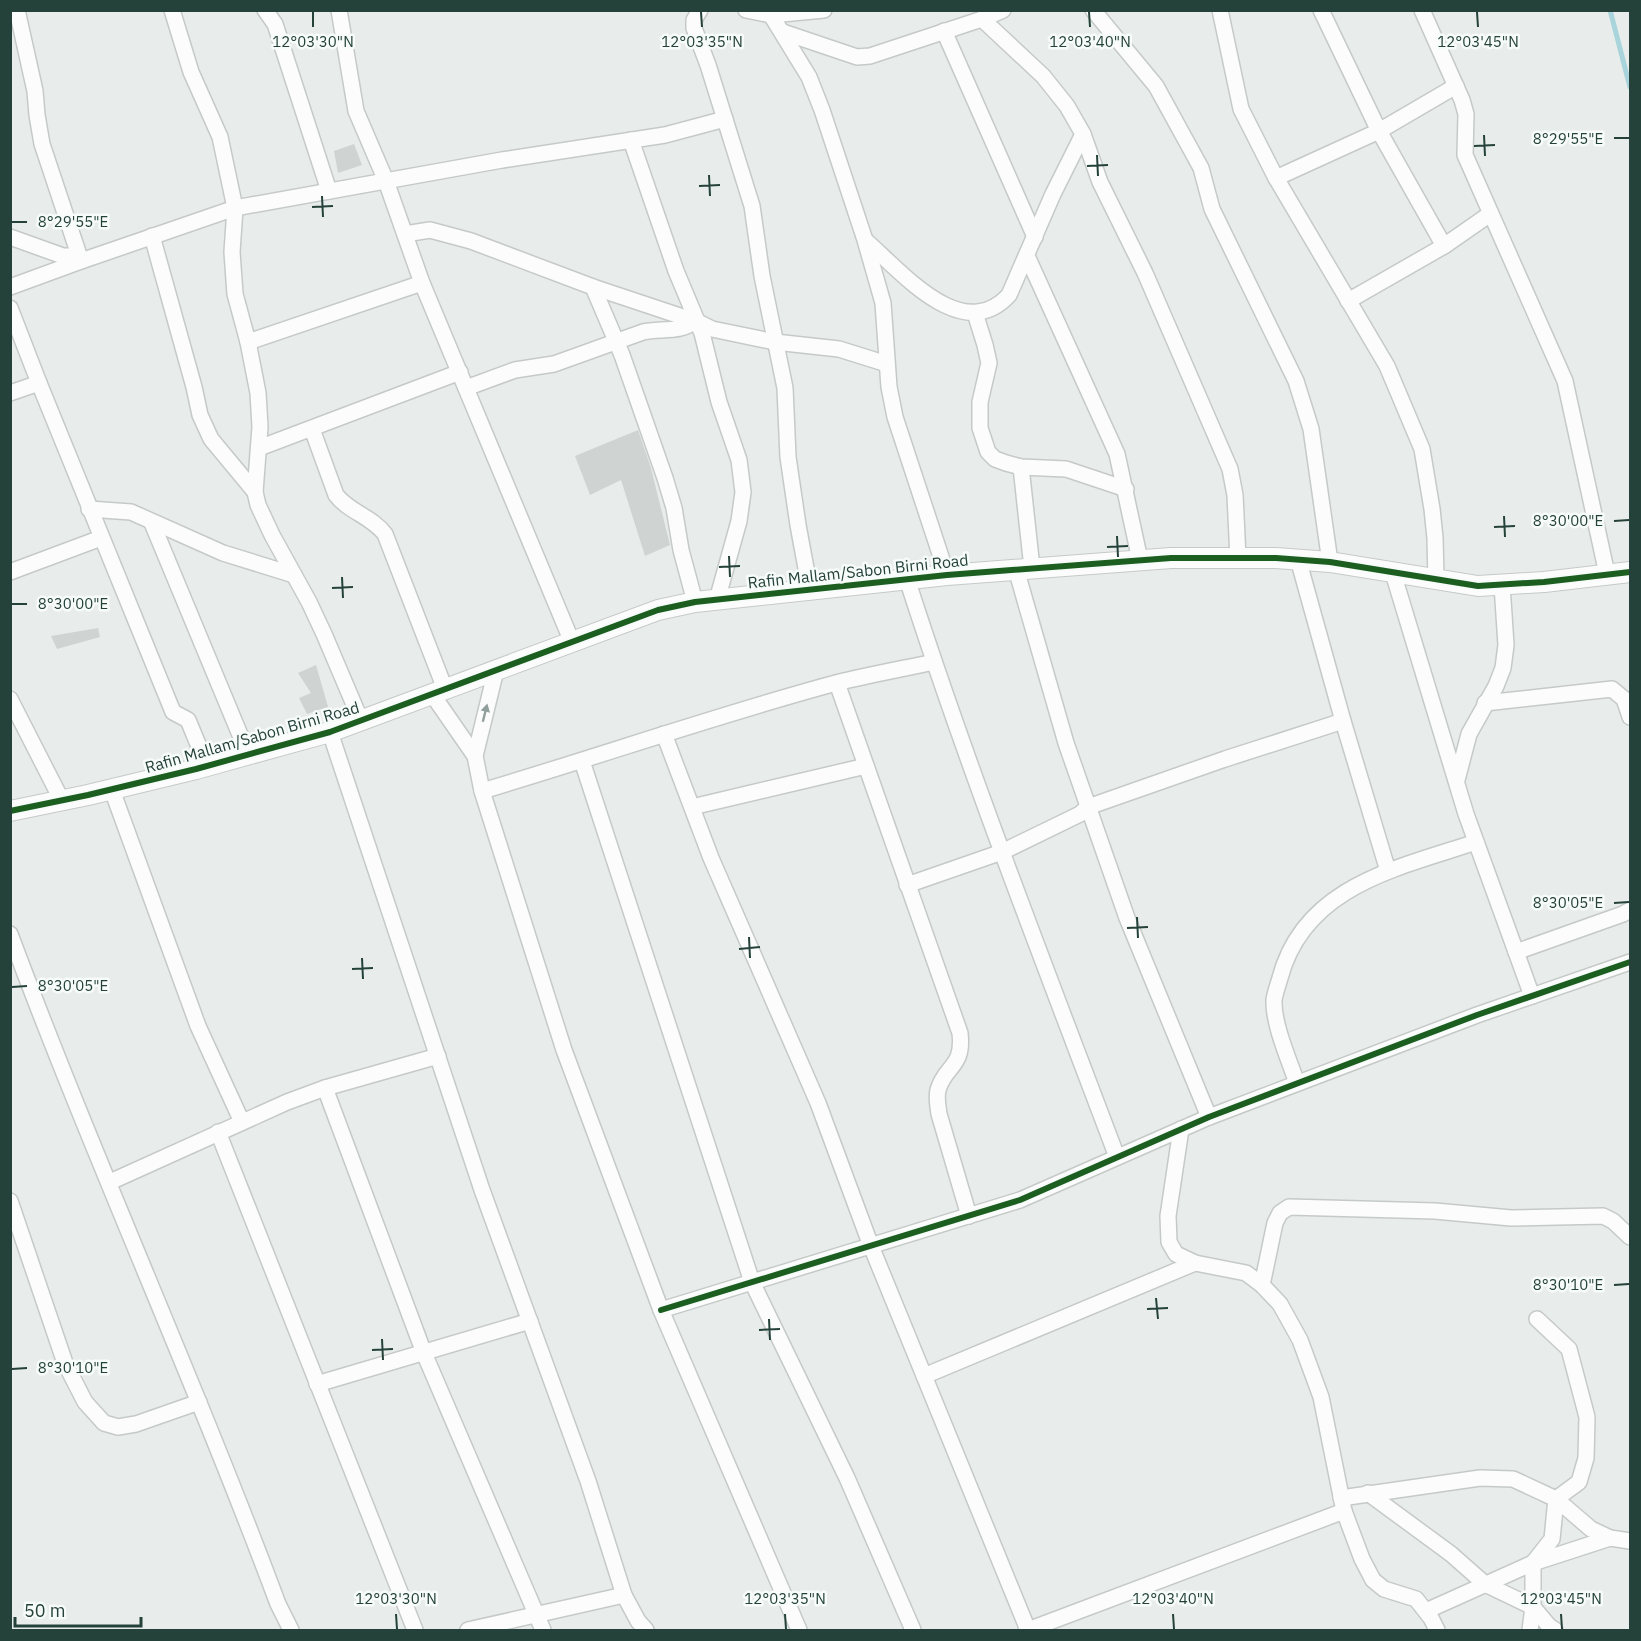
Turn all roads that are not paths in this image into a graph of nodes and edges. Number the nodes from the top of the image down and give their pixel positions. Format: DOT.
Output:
graph roads {
  1 [pos="17,10"];
  2 [pos="172,10"];
  3 [pos="265,10"];
  4 [pos="339,10"];
  5 [pos="700,10"];
  6 [pos="746,10"];
  7 [pos="824,10"];
  8 [pos="1003,10"];
  9 [pos="1093,10"];
  10 [pos="1220,10"];
  11 [pos="1322,10"];
  12 [pos="1422,10"];
  13 [pos="771,15"];
  14 [pos="982,19"];
  15 [pos="783,32"];
  16 [pos="944,32"];
  17 [pos="1456,86"];
  18 [pos="725,119"];
  19 [pos="1379,131"];
  20 [pos="1083,134"];
  21 [pos="631,140"];
  22 [pos="1276,178"];
  23 [pos="386,181"];
  24 [pos="329,191"];
  25 [pos="235,208"];
  26 [pos="1490,214"];
  27 [pos="405,234"];
  28 [pos="152,236"];
  29 [pos="10,237"];
  30 [pos="1035,237"];
  31 [pos="865,240"];
  32 [pos="1444,246"];
  33 [pos="1027,255"];
  34 [pos="80,258"];
  35 [pos="422,283"];
  36 [pos="10,287"];
  37 [pos="593,287"];
  38 [pos="1348,301"];
  39 [pos="10,308"];
  40 [pos="975,313"];
  41 [pos="696,321"];
  42 [pos="248,342"];
  43 [pos="617,342"];
  44 [pos="775,342"];
  45 [pos="887,364"];
  46 [pos="460,372"];
  47 [pos="39,383"];
  48 [pos="466,388"];
  49 [pos="10,393"];
  50 [pos="312,429"];
  51 [pos="259,448"];
  52 [pos="1022,466"];
  53 [pos="1126,489"];
  54 [pos="255,492"];
  55 [pos="89,509"];
  56 [pos="152,523"];
  57 [pos="101,538"];
  58 [pos="1238,558"];
  59 [pos="1298,559"];
  60 [pos="1140,560"];
  61 [pos="1330,562"];
  62 [pos="1024,568"];
  63 [pos="1630,572"];
  64 [pos="10,573"];
  65 [pos="1393,573"];
  66 [pos="1607,574"];
  67 [pos="294,575"];
  68 [pos="947,575"];
  69 [pos="908,579"];
  70 [pos="1436,580"];
  71 [pos="1502,585"];
  72 [pos="810,590"];
  73 [pos="717,600"];
  74 [pos="694,602"];
  75 [pos="572,642"];
  76 [pos="934,662"];
  77 [pos="496,670"];
  78 [pos="837,683"];
  79 [pos="439,692"];
  80 [pos="10,699"];
  81 [pos="1485,703"];
  82 [pos="1630,717"];
  83 [pos="361,721"];
  84 [pos="1343,721"];
  85 [pos="330,732"];
  86 [pos="664,734"];
  87 [pos="248,754"];
  88 [pos="475,756"];
  89 [pos="582,761"];
  90 [pos="207,766"];
  91 [pos="866,766"];
  92 [pos="1457,780"];
  93 [pos="112,790"];
  94 [pos="482,791"];
  95 [pos="62,801"];
  96 [pos="692,807"];
  97 [pos="1089,807"];
  98 [pos="10,811"];
  99 [pos="1476,842"];
  100 [pos="1002,852"];
  101 [pos="1388,871"];
  102 [pos="907,885"];
  103 [pos="1630,910"];
  104 [pos="10,934"];
  105 [pos="1516,952"];
  106 [pos="1630,962"];
  107 [pos="1532,996"];
  108 [pos="438,1056"];
  109 [pos="1297,1083"];
  110 [pos="325,1088"];
  111 [pos="1209,1117"];
  112 [pos="242,1122"];
  113 [pos="1181,1129"];
  114 [pos="218,1132"];
  115 [pos="1118,1157"];
  116 [pos="110,1182"];
  117 [pos="10,1201"];
  118 [pos="969,1216"];
  119 [pos="1630,1237"];
  120 [pos="871,1246"];
  121 [pos="1195,1263"];
  122 [pos="752,1282"];
  123 [pos="1262,1285"];
  124 [pos="661,1310"];
  125 [pos="1537,1319"];
  126 [pos="530,1321"];
  127 [pos="424,1353"];
  128 [pos="924,1376"];
  129 [pos="317,1384"];
  130 [pos="199,1402"];
  131 [pos="1368,1493"];
  132 [pos="1556,1499"];
  133 [pos="1343,1504"];
  134 [pos="1610,1538"];
  135 [pos="1630,1541"];
  136 [pos="1533,1563"];
  137 [pos="1485,1584"];
  138 [pos="624,1595"];
  139 [pos="1533,1607"];
  140 [pos="1426,1611"];
  141 [pos="537,1615"];
  142 [pos="291,1630"];
  143 [pos="415,1630"];
  144 [pos="468,1630"];
  145 [pos="543,1630"];
  146 [pos="646,1630"];
  147 [pos="799,1630"];
  148 [pos="913,1630"];
  149 [pos="1027,1630"];
  150 [pos="1437,1630"];
  151 [pos="1530,1630"];
  152 [pos="1555,1630"];
  1 -- 34 [label="street"];
  2 -- 25 [label="street"];
  3 -- 24 [label="street"];
  4 -- 23 [label="street"];
  5 -- 18 [label="street"];
  6 -- 13 [label="street"];
  7 -- 13 [label="street"];
  8 -- 14 [label="street"];
  9 -- 61 [label="street"];
  10 -- 22 [label="street"];
  11 -- 19 [label="street"];
  12 -- 17 [label="street"];
  13 -- 15 [label="street"];
  14 -- 16 [label="street"];
  14 -- 20 [label="street"];
  15 -- 16 [label="street"];
  15 -- 31 [label="street"];
  16 -- 30 [label="street"];
  17 -- 19 [label="street"];
  17 -- 26 [label="street"];
  18 -- 21 [label="street"];
  18 -- 44 [label="street"];
  19 -- 22 [label="street"];
  19 -- 32 [label="street"];
  20 -- 30 [label="street"];
  20 -- 58 [label="street"];
  21 -- 23 [label="street"];
  21 -- 41 [label="street"];
  22 -- 38 [label="street"];
  23 -- 24 [label="street"];
  23 -- 27 [label="street"];
  24 -- 25 [label="street"];
  25 -- 28 [label="street"];
  25 -- 42 [label="street"];
  26 -- 32 [label="street"];
  26 -- 66 [label="street"];
  27 -- 35 [label="street"];
  27 -- 37 [label="street"];
  28 -- 34 [label="street"];
  28 -- 54 [label="street"];
  29 -- 34 [label="street"];
  30 -- 33 [label="street"];
  31 -- 40 [label="street"];
  31 -- 45 [label="street"];
  32 -- 38 [label="street"];
  33 -- 40 [label="street"];
  33 -- 53 [label="street"];
  34 -- 36 [label="street"];
  35 -- 42 [label="street"];
  35 -- 46 [label="street"];
  37 -- 41 [label="street"];
  37 -- 43 [label="street"];
  38 -- 70 [label="street"];
  39 -- 47 [label="street"];
  40 -- 52 [label="street"];
  41 -- 43 [label="street"];
  41 -- 44 [label="street"];
  41 -- 73 [label="street"];
  42 -- 51 [label="street"];
  43 -- 48 [label="street"];
  43 -- 74 [label="street"];
  44 -- 45 [label="street"];
  44 -- 72 [label="street"];
  45 -- 68 [label="street"];
  46 -- 48 [label="street"];
  46 -- 50 [label="street"];
  47 -- 49 [label="street"];
  47 -- 55 [label="street"];
  48 -- 75 [label="street"];
  50 -- 51 [label="street"];
  50 -- 79 [label="street"];
  51 -- 54 [label="street"];
  52 -- 53 [label="street"];
  52 -- 62 [label="street"];
  53 -- 60 [label="street"];
  54 -- 67 [label="street"];
  55 -- 56 [label="street"];
  55 -- 57 [label="street"];
  56 -- 67 [label="street"];
  56 -- 87 [label="street"];
  57 -- 64 [label="street"];
  57 -- 90 [label="street"];
  58 -- 59 [label="street, Rafin Mallam/Sabon Birni Road"];
  58 -- 60 [label="street, Rafin Mallam/Sabon Birni Road"];
  59 -- 61 [label="street, Rafin Mallam/Sabon Birni Road"];
  59 -- 84 [label="street"];
  60 -- 62 [label="street, Rafin Mallam/Sabon Birni Road"];
  61 -- 65 [label="street, Rafin Mallam/Sabon Birni Road"];
  62 -- 68 [label="street, Rafin Mallam/Sabon Birni Road"];
  62 -- 97 [label="street"];
  63 -- 66 [label="street, Rafin Mallam/Sabon Birni Road"];
  65 -- 70 [label="street, Rafin Mallam/Sabon Birni Road"];
  65 -- 92 [label="street"];
  66 -- 71 [label="street, Rafin Mallam/Sabon Birni Road"];
  67 -- 83 [label="street"];
  68 -- 69 [label="street, Rafin Mallam/Sabon Birni Road"];
  69 -- 72 [label="street, Rafin Mallam/Sabon Birni Road"];
  69 -- 76 [label="street"];
  70 -- 71 [label="street, Rafin Mallam/Sabon Birni Road"];
  71 -- 81 [label="street"];
  72 -- 73 [label="street, Rafin Mallam/Sabon Birni Road"];
  73 -- 74 [label="street, Rafin Mallam/Sabon Birni Road"];
  74 -- 75 [label="street, Rafin Mallam/Sabon Birni Road"];
  75 -- 77 [label="street, Rafin Mallam/Sabon Birni Road"];
  76 -- 78 [label="street"];
  76 -- 100 [label="street"];
  77 -- 79 [label="street, Rafin Mallam/Sabon Birni Road"];
  88 -- 77 [label="street, one-way"];
  78 -- 86 [label="street"];
  78 -- 91 [label="street"];
  79 -- 83 [label="street, Rafin Mallam/Sabon Birni Road"];
  79 -- 88 [label="street"];
  80 -- 95 [label="street"];
  81 -- 82 [label="street"];
  81 -- 92 [label="street"];
  83 -- 85 [label="street, Rafin Mallam/Sabon Birni Road"];
  84 -- 97 [label="street"];
  84 -- 101 [label="street"];
  85 -- 87 [label="street, Rafin Mallam/Sabon Birni Road"];
  85 -- 108 [label="street"];
  86 -- 89 [label="street"];
  86 -- 96 [label="street"];
  87 -- 90 [label="street, Rafin Mallam/Sabon Birni Road"];
  88 -- 94 [label="street"];
  89 -- 94 [label="street"];
  89 -- 122 [label="street"];
  90 -- 93 [label="street, Rafin Mallam/Sabon Birni Road"];
  91 -- 96 [label="street"];
  91 -- 102 [label="street"];
  92 -- 99 [label="street"];
  93 -- 95 [label="street, Rafin Mallam/Sabon Birni Road"];
  93 -- 112 [label="street"];
  94 -- 124 [label="street"];
  95 -- 98 [label="street, Rafin Mallam/Sabon Birni Road"];
  96 -- 120 [label="street"];
  97 -- 100 [label="street"];
  97 -- 111 [label="street"];
  99 -- 101 [label="street"];
  99 -- 105 [label="street"];
  100 -- 102 [label="street"];
  100 -- 115 [label="street"];
  101 -- 109 [label="street"];
  102 -- 118 [label="street"];
  103 -- 105 [label="street"];
  104 -- 116 [label="street"];
  105 -- 107 [label="street"];
  106 -- 107 [label="street"];
  107 -- 109 [label="street"];
  108 -- 110 [label="street"];
  108 -- 126 [label="street"];
  109 -- 111 [label="street"];
  110 -- 112 [label="street"];
  110 -- 127 [label="street"];
  111 -- 113 [label="street"];
  112 -- 114 [label="street"];
  113 -- 115 [label="street"];
  113 -- 121 [label="street"];
  114 -- 116 [label="street"];
  114 -- 129 [label="street"];
  115 -- 118 [label="street"];
  116 -- 130 [label="street"];
  117 -- 130 [label="street"];
  118 -- 120 [label="street"];
  119 -- 123 [label="street"];
  120 -- 122 [label="street"];
  120 -- 128 [label="street"];
  121 -- 123 [label="street"];
  121 -- 128 [label="street"];
  122 -- 124 [label="street"];
  122 -- 148 [label="street"];
  123 -- 133 [label="street"];
  124 -- 147 [label="street"];
  125 -- 132 [label="street"];
  126 -- 127 [label="street"];
  126 -- 138 [label="street"];
  127 -- 129 [label="street"];
  127 -- 141 [label="street"];
  128 -- 149 [label="street"];
  129 -- 143 [label="street"];
  130 -- 142 [label="street"];
  131 -- 132 [label="street"];
  131 -- 133 [label="street"];
  131 -- 137 [label="street"];
  132 -- 134 [label="street"];
  132 -- 136 [label="street"];
  133 -- 140 [label="street"];
  133 -- 149 [label="street"];
  134 -- 135 [label="street"];
  134 -- 136 [label="street"];
  136 -- 137 [label="street"];
  136 -- 139 [label="street"];
  137 -- 139 [label="street"];
  137 -- 140 [label="street"];
  138 -- 141 [label="street"];
  138 -- 146 [label="street"];
  139 -- 151 [label="street"];
  139 -- 152 [label="street"];
  140 -- 150 [label="street"];
  141 -- 144 [label="street"];
  141 -- 145 [label="street"];
}
